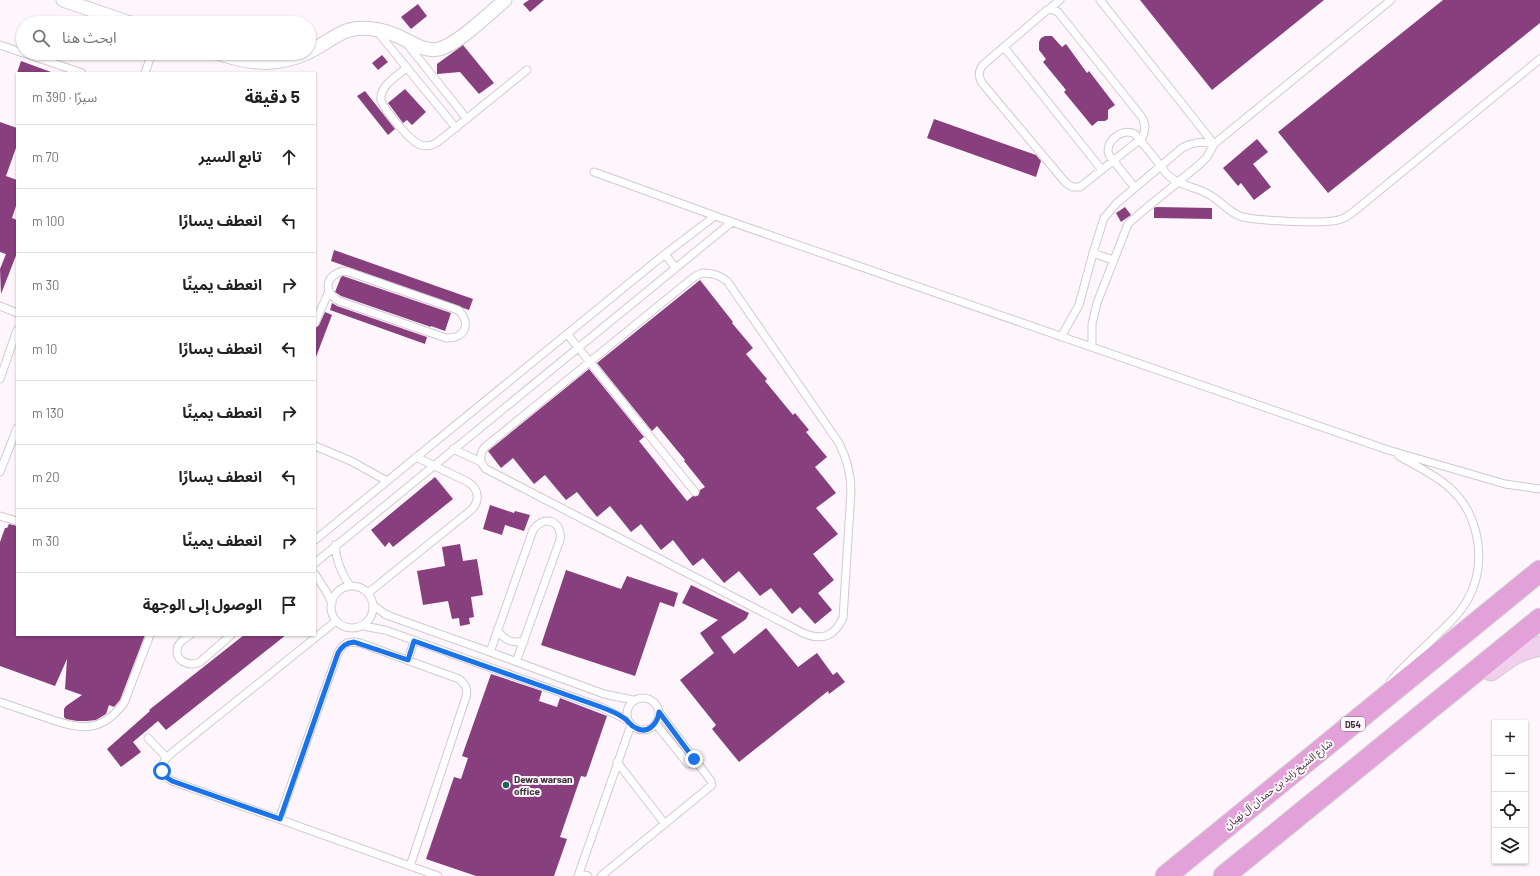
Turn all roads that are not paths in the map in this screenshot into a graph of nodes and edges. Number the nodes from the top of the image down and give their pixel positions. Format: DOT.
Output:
graph roads {
  1 [pos="63,0"];
  2 [pos="505,0"];
  3 [pos="1060,0"];
  4 [pos="1100,0"];
  5 [pos="1391,0"];
  6 [pos="1049,9"];
  7 [pos="110,16"];
  8 [pos="376,30"];
  9 [pos="403,39"];
  10 [pos="0,45"];
  11 [pos="1004,47"];
  12 [pos="316,49"];
  13 [pos="16,50"];
  14 [pos="1540,59"];
  15 [pos="44,60"];
  16 [pos="150,60"];
  17 [pos="241,60"];
  18 [pos="287,60"];
  19 [pos="406,68"];
  20 [pos="527,70"];
  21 [pos="79,72"];
  22 [pos="145,72"];
  23 [pos="467,119"];
  24 [pos="456,128"];
  25 [pos="1140,140"];
  26 [pos="1214,144"];
  27 [pos="1113,161"];
  28 [pos="1161,166"];
  29 [pos="1102,170"];
  30 [pos="594,172"];
  31 [pos="1178,182"];
  32 [pos="1135,188"];
  33 [pos="715,216"];
  34 [pos="732,222"];
  35 [pos="1093,253"];
  36 [pos="665,254"];
  37 [pos="1113,260"];
  38 [pos="675,267"];
  39 [pos="329,291"];
  40 [pos="0,306"];
  41 [pos="16,313"];
  42 [pos="316,321"];
  43 [pos="16,332"];
  44 [pos="568,334"];
  45 [pos="1061,337"];
  46 [pos="578,347"];
  47 [pos="1092,347"];
  48 [pos="590,362"];
  49 [pos="2,365"];
  50 [pos="0,379"];
  51 [pos="16,431"];
  52 [pos="316,446"];
  53 [pos="453,449"];
  54 [pos="1388,450"];
  55 [pos="416,457"];
  56 [pos="481,462"];
  57 [pos="434,465"];
  58 [pos="0,472"];
  59 [pos="387,481"];
  60 [pos="1540,489"];
  61 [pos="695,492"];
  62 [pos="0,516"];
  63 [pos="16,521"];
  64 [pos="316,539"];
  65 [pos="335,545"];
  66 [pos="316,562"];
  67 [pos="1540,571"];
  68 [pos="316,576"];
  69 [pos="350,586"];
  70 [pos="368,593"];
  71 [pos="332,603"];
  72 [pos="374,606"];
  73 [pos="1540,618"];
  74 [pos="336,620"];
  75 [pos="363,626"];
  76 [pos="497,630"];
  77 [pos="150,636"];
  78 [pos="189,636"];
  79 [pos="230,636"];
  80 [pos="414,641"];
  81 [pos="524,641"];
  82 [pos="1540,646"];
  83 [pos="490,652"];
  84 [pos="408,660"];
  85 [pos="516,662"];
  86 [pos="1455,688"];
  87 [pos="633,700"];
  88 [pos="0,702"];
  89 [pos="659,712"];
  90 [pos="1368,712"];
  91 [pos="629,722"];
  92 [pos="656,724"];
  93 [pos="148,738"];
  94 [pos="166,757"];
  95 [pos="617,762"];
  96 [pos="688,764"];
  97 [pos="280,819"];
  98 [pos="665,824"];
  99 [pos="410,866"];
  100 [pos="578,875"];
  101 [pos="438,876"];
  102 [pos="588,876"];
  103 [pos="601,876"];
  104 [pos="1166,876"];
  105 [pos="1224,876"];
  1 -- 7 [label="street"];
  2 -- 9 [label="street"];
  3 -- 6 [label="lane"];
  4 -- 26 [label="lane"];
  5 -- 26 [label="lane"];
  6 -- 11 [label="lane"];
  6 -- 25 [label="lane"];
  8 -- 9 [label="street"];
  8 -- 12 [label="street"];
  8 -- 19 [label="lane"];
  9 -- 23 [label="lane"];
  10 -- 13 [label="lane"];
  11 -- 29 [label="lane"];
  11 -- 29 [label="lane"];
  14 -- 31 [label="lane"];
  15 -- 21 [label="lane"];
  16 -- 22 [label="lane"];
  17 -- 18 [label="street"];
  19 -- 24 [label="lane"];
  19 -- 24 [label="lane"];
  20 -- 23 [label="lane"];
  23 -- 24 [label="lane"];
  25 -- 27 [label="lane"];
  25 -- 27 [label="lane"];
  25 -- 28 [label="lane"];
  26 -- 28 [label="lane"];
  26 -- 31 [label="lane"];
  27 -- 29 [label="lane"];
  27 -- 32 [label="lane"];
  28 -- 31 [label="lane"];
  28 -- 32 [label="lane"];
  30 -- 33 [label="lane"];
  31 -- 37 [label="lane"];
  32 -- 35 [label="lane"];
  33 -- 34 [label="lane"];
  33 -- 36 [label="lane"];
  34 -- 38 [label="lane"];
  34 -- 45 [label="lane"];
  35 -- 37 [label="lane"];
  35 -- 45 [label="lane"];
  36 -- 38 [label="lane"];
  36 -- 44 [label="lane"];
  37 -- 47 [label="lane"];
  38 -- 46 [label="lane"];
  39 -- 39 [label="lane"];
  39 -- 42 [label="lane"];
  40 -- 41 [label="lane"];
  43 -- 49 [label="lane"];
  44 -- 46 [label="lane"];
  44 -- 55 [label="lane"];
  45 -- 47 [label="lane"];
  46 -- 48 [label="lane"];
  46 -- 53 [label="lane"];
  47 -- 54 [label="lane"];
  48 -- 56 [label="lane"];
  48 -- 56 [label="lane"];
  48 -- 61 [label="lane"];
  49 -- 50 [label="lane"];
  51 -- 58 [label="lane"];
  52 -- 59 [label="lane"];
  53 -- 56 [label="lane"];
  53 -- 57 [label="lane"];
  54 -- 60 [label="lane"];
  54 -- 90 [label="lane"];
  55 -- 57 [label="lane"];
  55 -- 59 [label="lane"];
  57 -- 65 [label="lane"];
  57 -- 70 [label="lane"];
  59 -- 64 [label="lane"];
  62 -- 63 [label="lane"];
  65 -- 66 [label="lane"];
  65 -- 69 [label="lane"];
  67 -- 90 [label="main road, شارع الشيخ زايد بن حمدان آل نهيان / D54"];
  68 -- 71 [label="lane"];
  69 -- 70 [label="lane"];
  69 -- 71 [label="lane"];
  70 -- 72 [label="lane"];
  71 -- 74 [label="lane"];
  72 -- 75 [label="lane"];
  72 -- 83 [label="lane"];
  73 -- 86 [label="main road"];
  74 -- 75 [label="lane"];
  74 -- 94 [label="lane"];
  75 -- 80 [label="lane"];
  76 -- 81 [label="lane"];
  76 -- 81 [label="lane"];
  76 -- 83 [label="lane"];
  77 -- 88 [label="lane"];
  78 -- 79 [label="lane"];
  80 -- 84 [label="lane"];
  80 -- 91 [label="lane"];
  81 -- 85 [label="lane"];
  82 -- 86 [label="main road"];
  83 -- 85 [label="lane"];
  84 -- 97 [label="lane"];
  84 -- 99 [label="lane"];
  85 -- 87 [label="lane"];
  86 -- 105 [label="main road"];
  87 -- 89 [label="lane"];
  87 -- 91 [label="lane"];
  89 -- 92 [label="lane"];
  89 -- 98 [label="lane"];
  90 -- 104 [label="main road, شارع الشيخ زايد بن حمدان آل نهيان / D54"];
  91 -- 92 [label="lane"];
  91 -- 95 [label="lane"];
  92 -- 96 [label="lane"];
  93 -- 94 [label="lane"];
  94 -- 97 [label="lane"];
  95 -- 98 [label="lane"];
  95 -- 100 [label="lane"];
  97 -- 99 [label="lane"];
  98 -- 103 [label="lane"];
  99 -- 101 [label="lane"];
  100 -- 102 [label="lane"];
}
